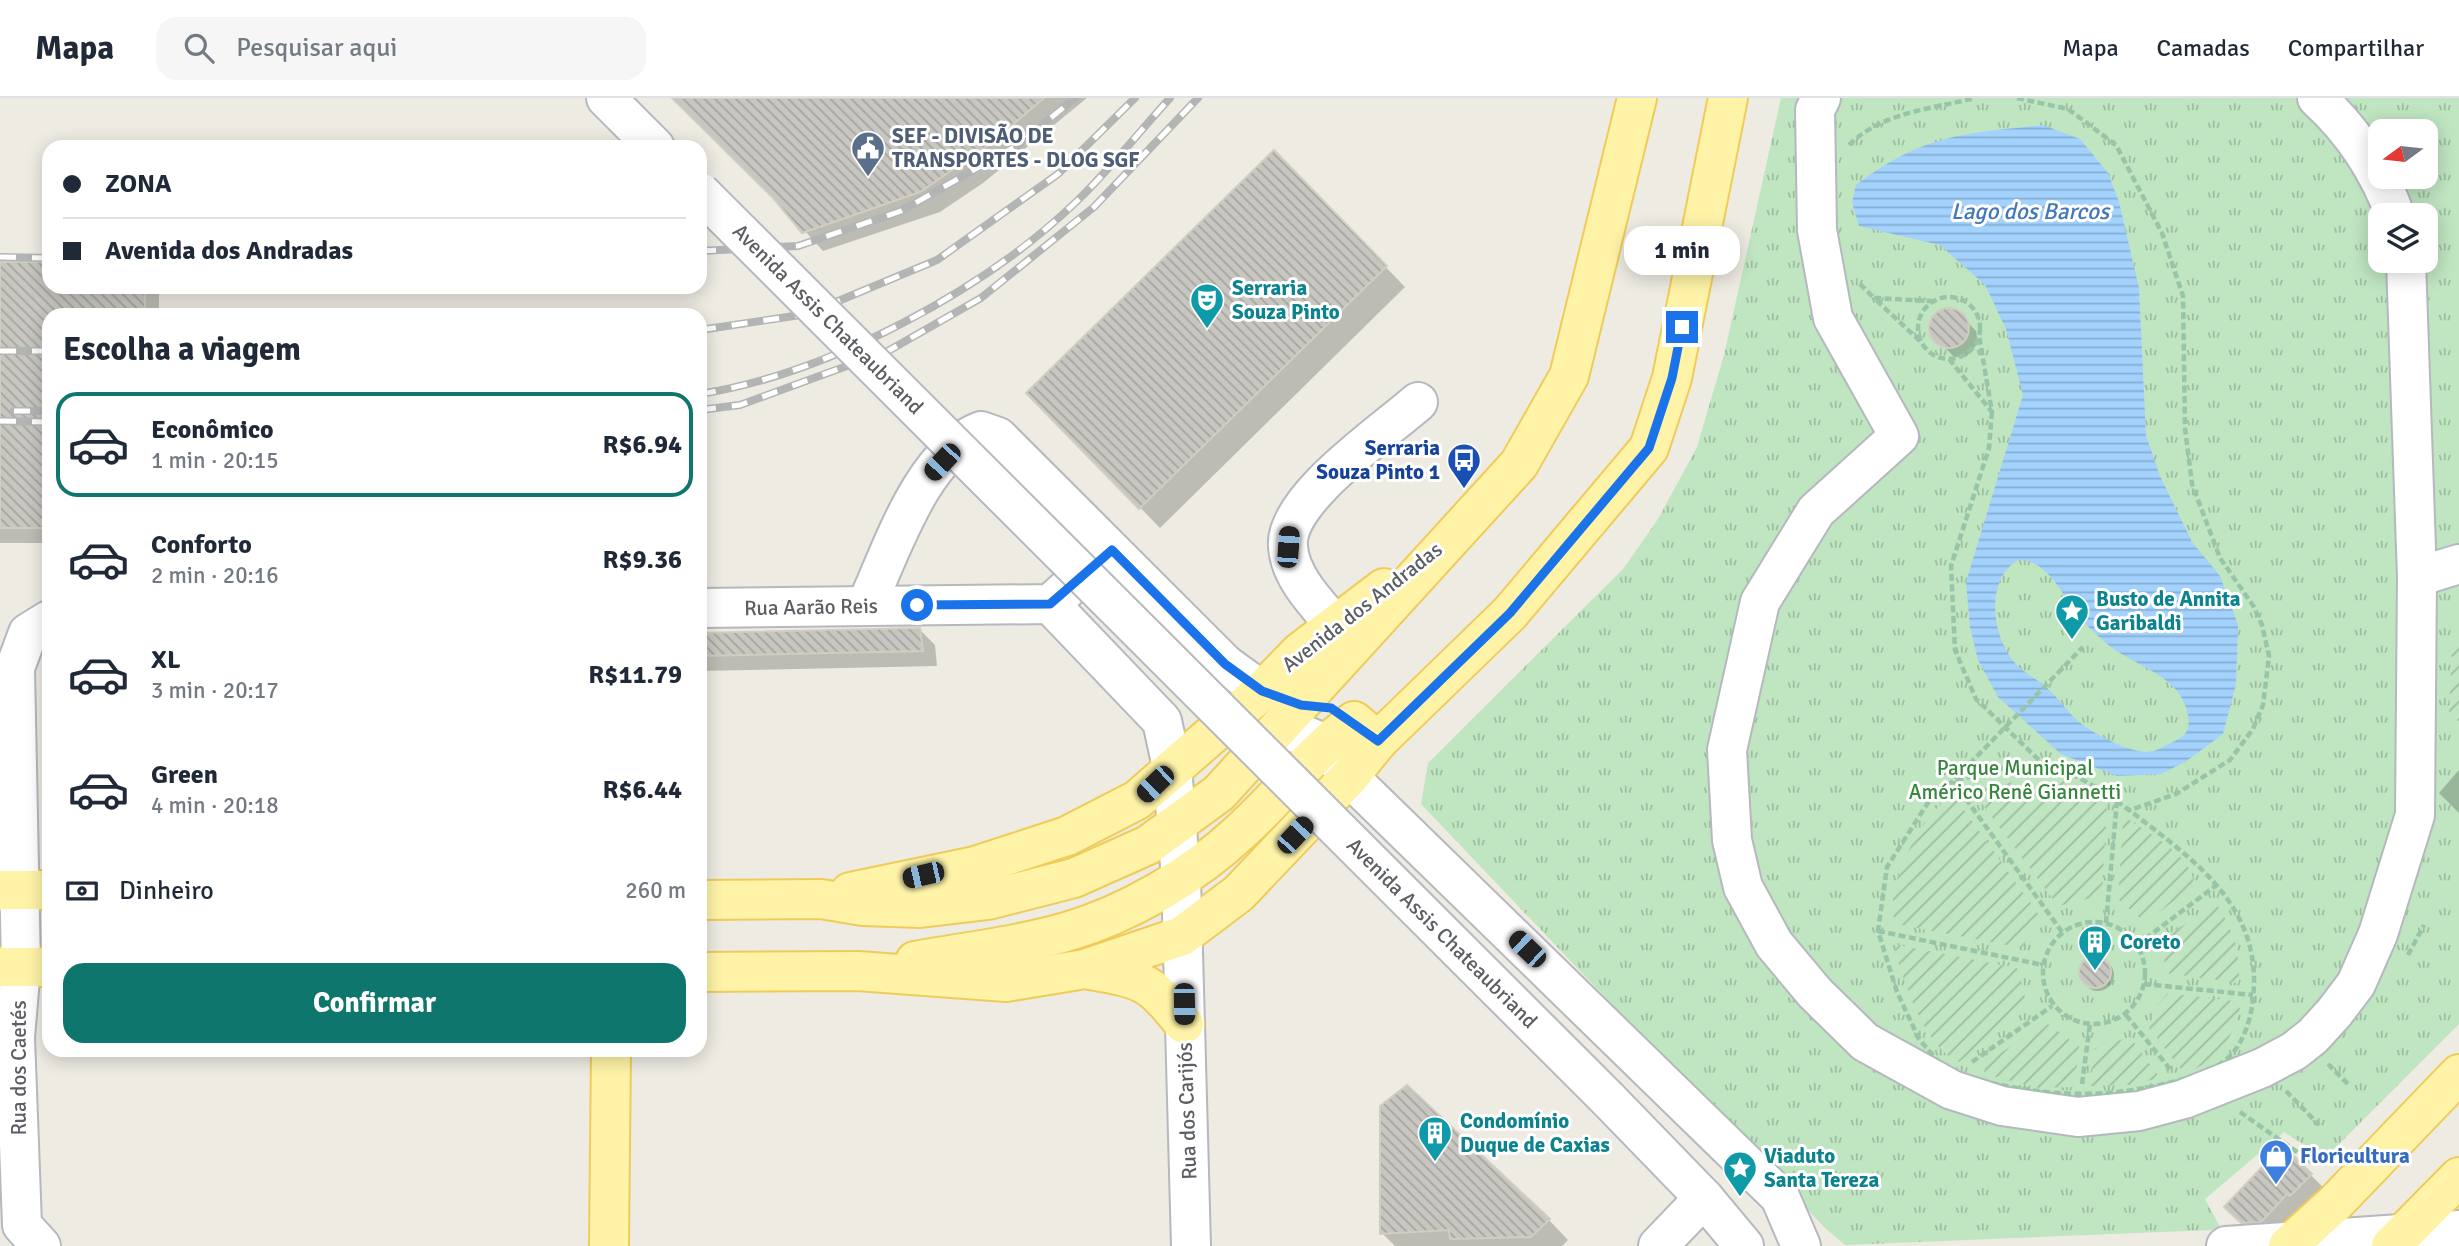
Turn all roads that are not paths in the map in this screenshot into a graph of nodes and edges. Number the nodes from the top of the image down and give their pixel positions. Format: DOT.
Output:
graph roads {
  1 [pos="606,98"];
  2 [pos="1637,98"];
  3 [pos="1728,98"];
  4 [pos="1821,98"];
  5 [pos="2317,98"];
  6 [pos="648,140"];
  7 [pos="707,199"];
  8 [pos="2391,203"];
  9 [pos="2406,273"];
  10 [pos="1418,402"];
  11 [pos="1461,530"];
  12 [pos="1112,550"];
  13 [pos="2459,564"];
  14 [pos="2417,577"];
  15 [pos="1050,604"];
  16 [pos="866,606"];
  17 [pos="707,608"];
  18 [pos="1335,625"];
  19 [pos="38,626"];
  20 [pos="1262,691"];
  21 [pos="1290,717"];
  22 [pos="1352,735"];
  23 [pos="1172,767"];
  24 [pos="1349,777"];
  25 [pos="1177,824"];
  26 [pos="1181,878"];
  27 [pos="22,890"];
  28 [pos="821,899"];
  29 [pos="707,900"];
  30 [pos="1182,936"];
  31 [pos="23,967"];
  32 [pos="1085,969"];
  33 [pos="858,971"];
  34 [pos="707,972"];
  35 [pos="1184,1024"];
  36 [pos="611,1057"];
  37 [pos="2459,1074"];
  38 [pos="2459,1177"];
  39 [pos="1780,1197"];
  40 [pos="1704,1198"];
  41 [pos="2459,1230"];
  42 [pos="2396,1240"];
  43 [pos="2290,1244"];
  44 [pos="41,1246"];
  45 [pos="609,1246"];
  46 [pos="1191,1246"];
  47 [pos="1657,1246"];
  48 [pos="1744,1246"];
  49 [pos="1770,1246"];
  50 [pos="1801,1246"];
  51 [pos="2226,1246"];
  1 -- 6 [label="street"];
  2 -- 11 [label="main road, Avenida dos Andradas"];
  3 -- 22 [label="main road"];
  4 -- 14 [label="street"];
  5 -- 8 [label="street"];
  7 -- 40 [label="street, Avenida Assis Chateaubriand, bridge"];
  9 -- 14 [label="street"];
  10 -- 18 [label="street"];
  11 -- 18 [label="main road, Avenida dos Andradas"];
  11 -- 21 [label="main road, Avenida dos Andradas"];
  12 -- 15 [label="street"];
  12 -- 16 [label="street"];
  12 -- 20 [label="street"];
  13 -- 14 [label="street"];
  15 -- 16 [label="street, Rua Aarão Reis"];
  15 -- 23 [label="street"];
  16 -- 17 [label="street, Rua Aarão Reis"];
  18 -- 20 [label="main road, Avenida dos Andradas"];
  19 -- 27 [label="street, Rua dos Caetés"];
  20 -- 21 [label="main road"];
  20 -- 23 [label="main road, Avenida dos Andradas"];
  21 -- 22 [label="main road"];
  21 -- 25 [label="main road, Avenida dos Andradas"];
  22 -- 24 [label="street"];
  22 -- 26 [label="main road"];
  23 -- 25 [label="street, Rua dos Carijós"];
  23 -- 28 [label="main road, Avenida dos Andradas"];
  24 -- 30 [label="main road"];
  24 -- 39 [label="street"];
  25 -- 26 [label="street, Rua dos Carijós"];
  25 -- 28 [label="main road, Avenida dos Andradas"];
  26 -- 30 [label="street, Rua dos Carijós"];
  26 -- 33 [label="main road"];
  27 -- 31 [label="street, Rua dos Caetés"];
  28 -- 29 [label="main road, Avenida dos Andradas"];
  30 -- 32 [label="main road"];
  30 -- 35 [label="street, Rua dos Carijós"];
  31 -- 44 [label="street, Rua dos Caetés"];
  32 -- 33 [label="main road"];
  32 -- 35 [label="main road"];
  33 -- 34 [label="main road"];
  35 -- 46 [label="street, Rua dos Carijós"];
  36 -- 45 [label="main road"];
  37 -- 43 [label="main road"];
  38 -- 42 [label="main road"];
  39 -- 49 [label="street"];
  39 -- 50 [label="street"];
  40 -- 47 [label="street"];
  40 -- 48 [label="street, Avenida Assis Chateaubriand"];
  41 -- 42 [label="street"];
  42 -- 43 [label="street"];
  43 -- 51 [label="street"];
}
